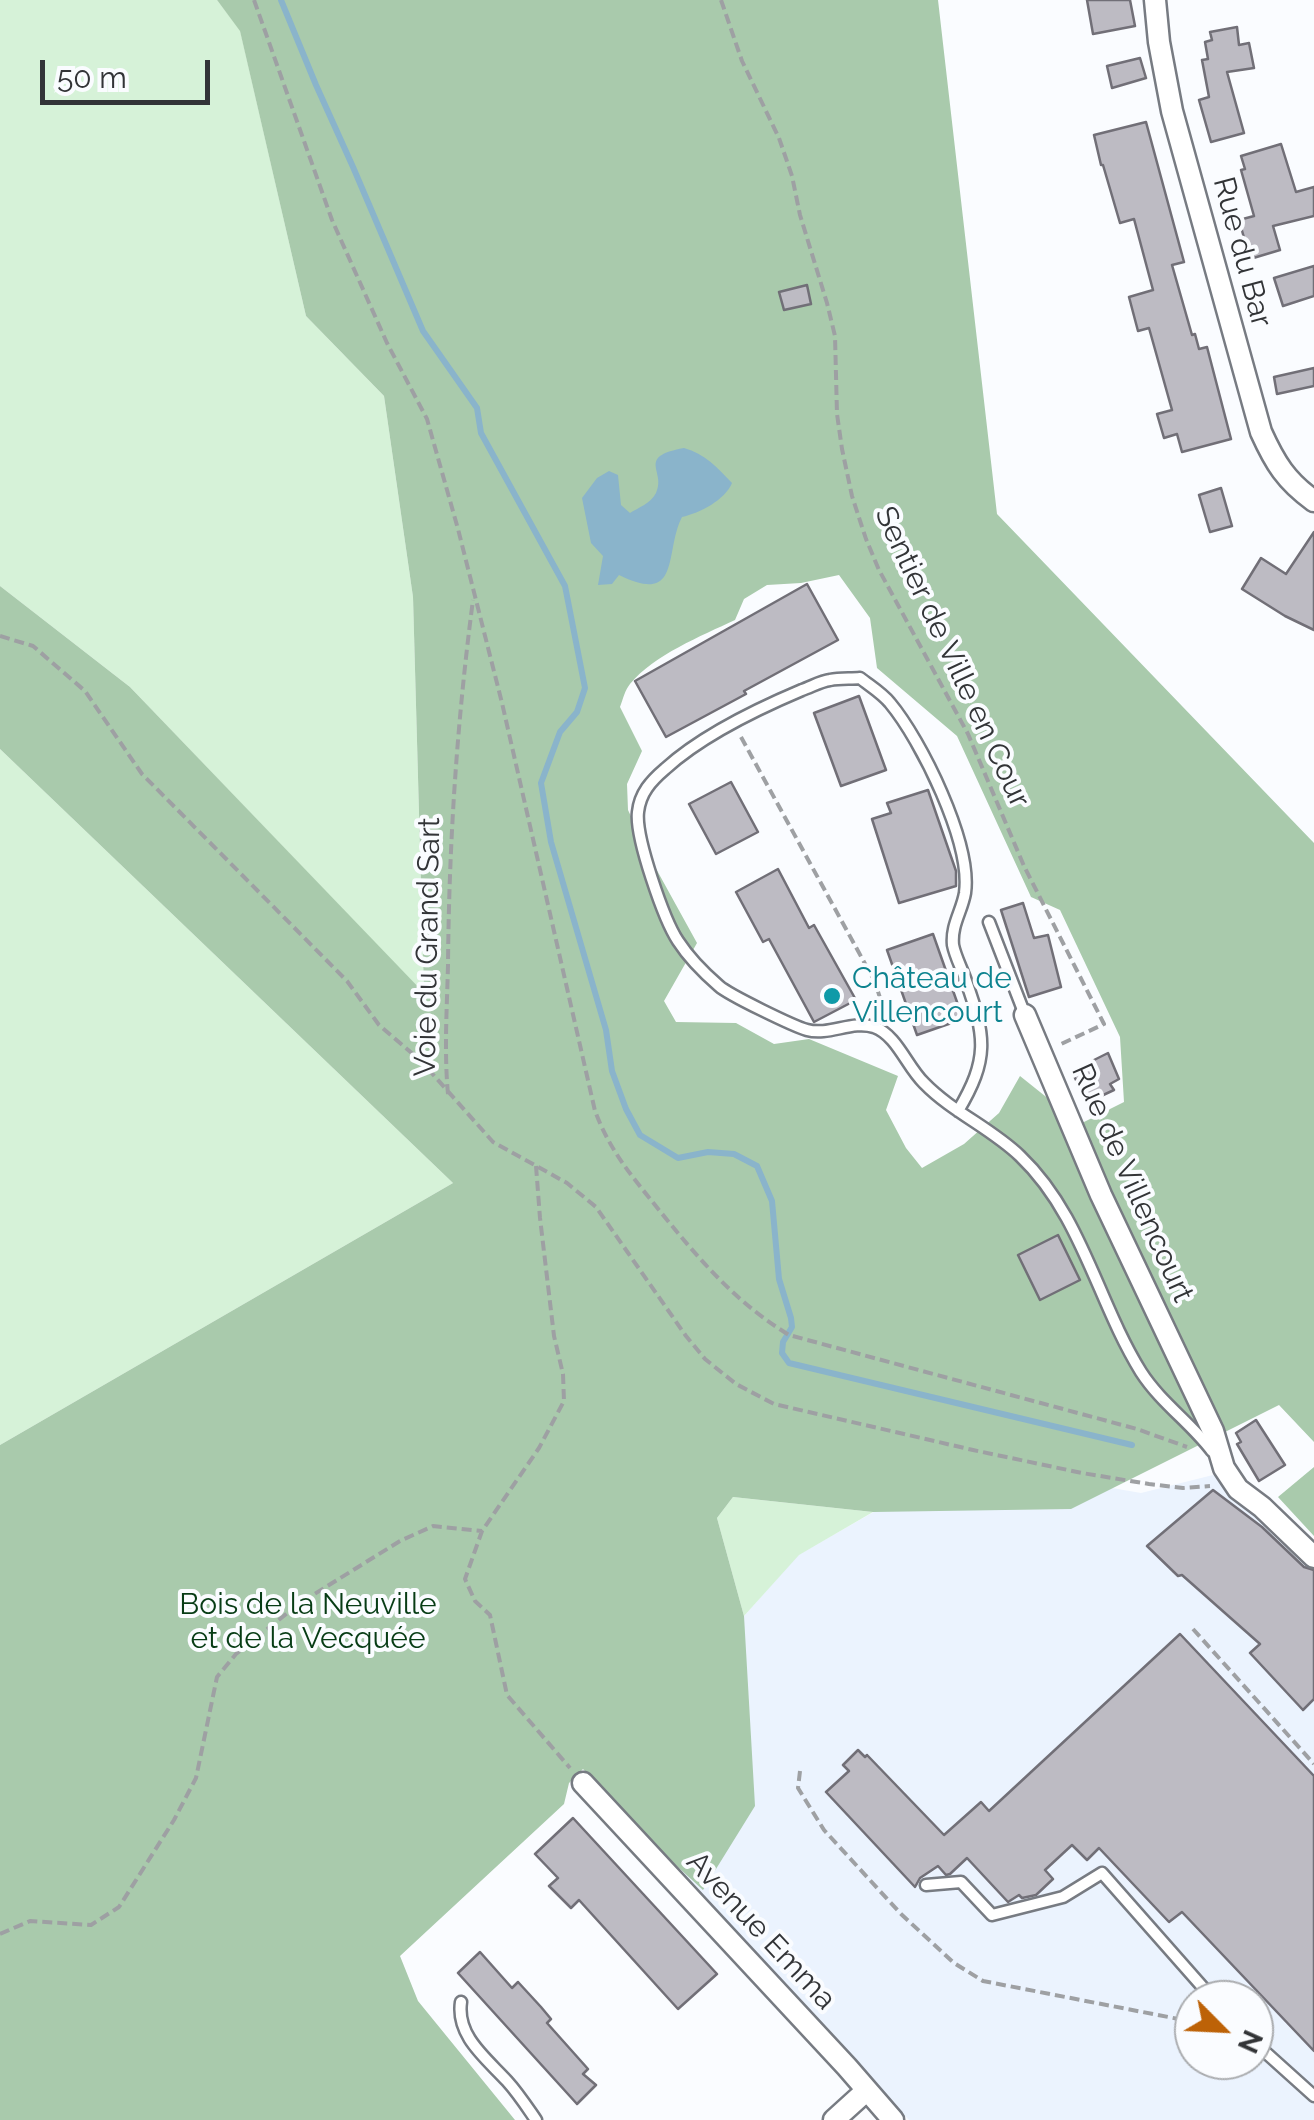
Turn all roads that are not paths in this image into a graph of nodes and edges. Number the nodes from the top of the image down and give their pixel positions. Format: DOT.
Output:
graph roads {
  1 [pos="1154,0"];
  2 [pos="1314,500"];
  3 [pos="988,922"];
  4 [pos="1025,1015"];
  5 [pos="958,1111"];
  6 [pos="1227,1473"];
  7 [pos="1314,1557"];
  8 [pos="583,1784"];
  9 [pos="926,1884"];
  10 [pos="1196,1980"];
  11 [pos="460,2002"];
  12 [pos="1274,2060"];
  13 [pos="866,2090"];
  14 [pos="1314,2096"];
  15 [pos="536,2120"];
  16 [pos="834,2120"];
  17 [pos="893,2120"];
  1 -- 2 [label="street, Rue du Bar"];
  3 -- 4 [label="lane, Rue de Villencourt"];
  4 -- 6 [label="street, Rue de Villencourt"];
  5 -- 5 [label="lane, Rue de Villencourt"];
  5 -- 6 [label="lane, Rue de Villencourt"];
  6 -- 7 [label="street, Rue de Villencourt"];
  8 -- 13 [label="street, Avenue Emma"];
  9 -- 10 [label="lane"];
  11 -- 15 [label="lane"];
  12 -- 14 [label="lane"];
  13 -- 16 [label="street"];
  13 -- 17 [label="street, Avenue Emma"];
}
